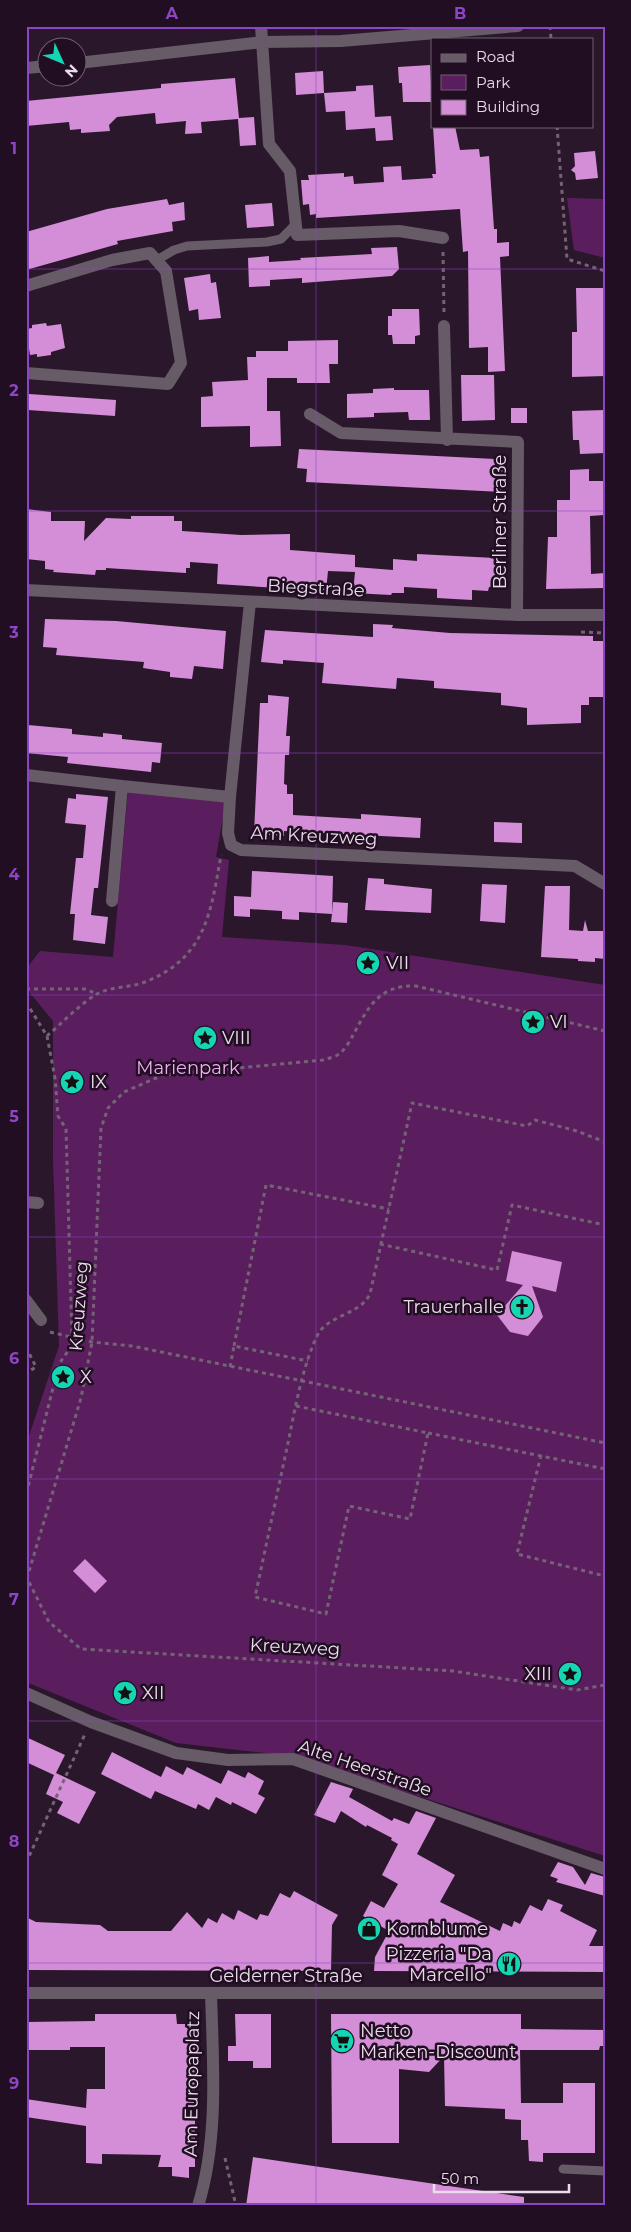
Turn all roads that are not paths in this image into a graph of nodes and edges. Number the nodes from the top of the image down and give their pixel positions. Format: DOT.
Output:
graph roads {
  1 [pos="261,26"];
  2 [pos="518,26"];
  3 [pos="262,42"];
  4 [pos="88,62"];
  5 [pos="296,224"];
  6 [pos="443,238"];
  7 [pos="157,260"];
  8 [pos="26,286"];
  9 [pos="444,326"];
  10 [pos="26,373"];
  11 [pos="310,414"];
  12 [pos="447,440"];
  13 [pos="26,590"];
  14 [pos="250,602"];
  15 [pos="517,614"];
  16 [pos="605,615"];
  17 [pos="26,775"];
  18 [pos="122,786"];
  19 [pos="230,797"];
  20 [pos="605,884"];
  21 [pos="112,900"];
  22 [pos="26,1300"];
  23 [pos="40,1320"];
  24 [pos="26,1693"];
  25 [pos="605,1869"];
  26 [pos="26,1993"];
  27 [pos="211,1993"];
  28 [pos="605,1994"];
  29 [pos="563,2169"];
  30 [pos="605,2171"];
  31 [pos="198,2205"];
  1 -- 3 [label="street"];
  2 -- 3 [label="street"];
  3 -- 4 [label="street"];
  3 -- 5 [label="street"];
  5 -- 6 [label="street"];
  5 -- 7 [label="lane"];
  7 -- 8 [label="street"];
  7 -- 10 [label="street"];
  9 -- 12 [label="street"];
  11 -- 12 [label="street, Berliner Straße"];
  12 -- 15 [label="street, Berliner Straße"];
  13 -- 14 [label="street, Biegstraße"];
  14 -- 15 [label="street, Biegstraße"];
  14 -- 19 [label="street, Am Kreuzweg"];
  15 -- 16 [label="street, Biegstraße"];
  17 -- 18 [label="street"];
  18 -- 19 [label="street"];
  18 -- 21 [label="street"];
  19 -- 20 [label="street, Am Kreuzweg"];
  22 -- 23 [label="street"];
  24 -- 25 [label="street, Alte Heerstraße"];
  26 -- 27 [label="street, Gelderner Straße"];
  27 -- 28 [label="street, Gelderner Straße"];
  27 -- 31 [label="street, Am Europaplatz"];
  29 -- 30 [label="lane"];
}
